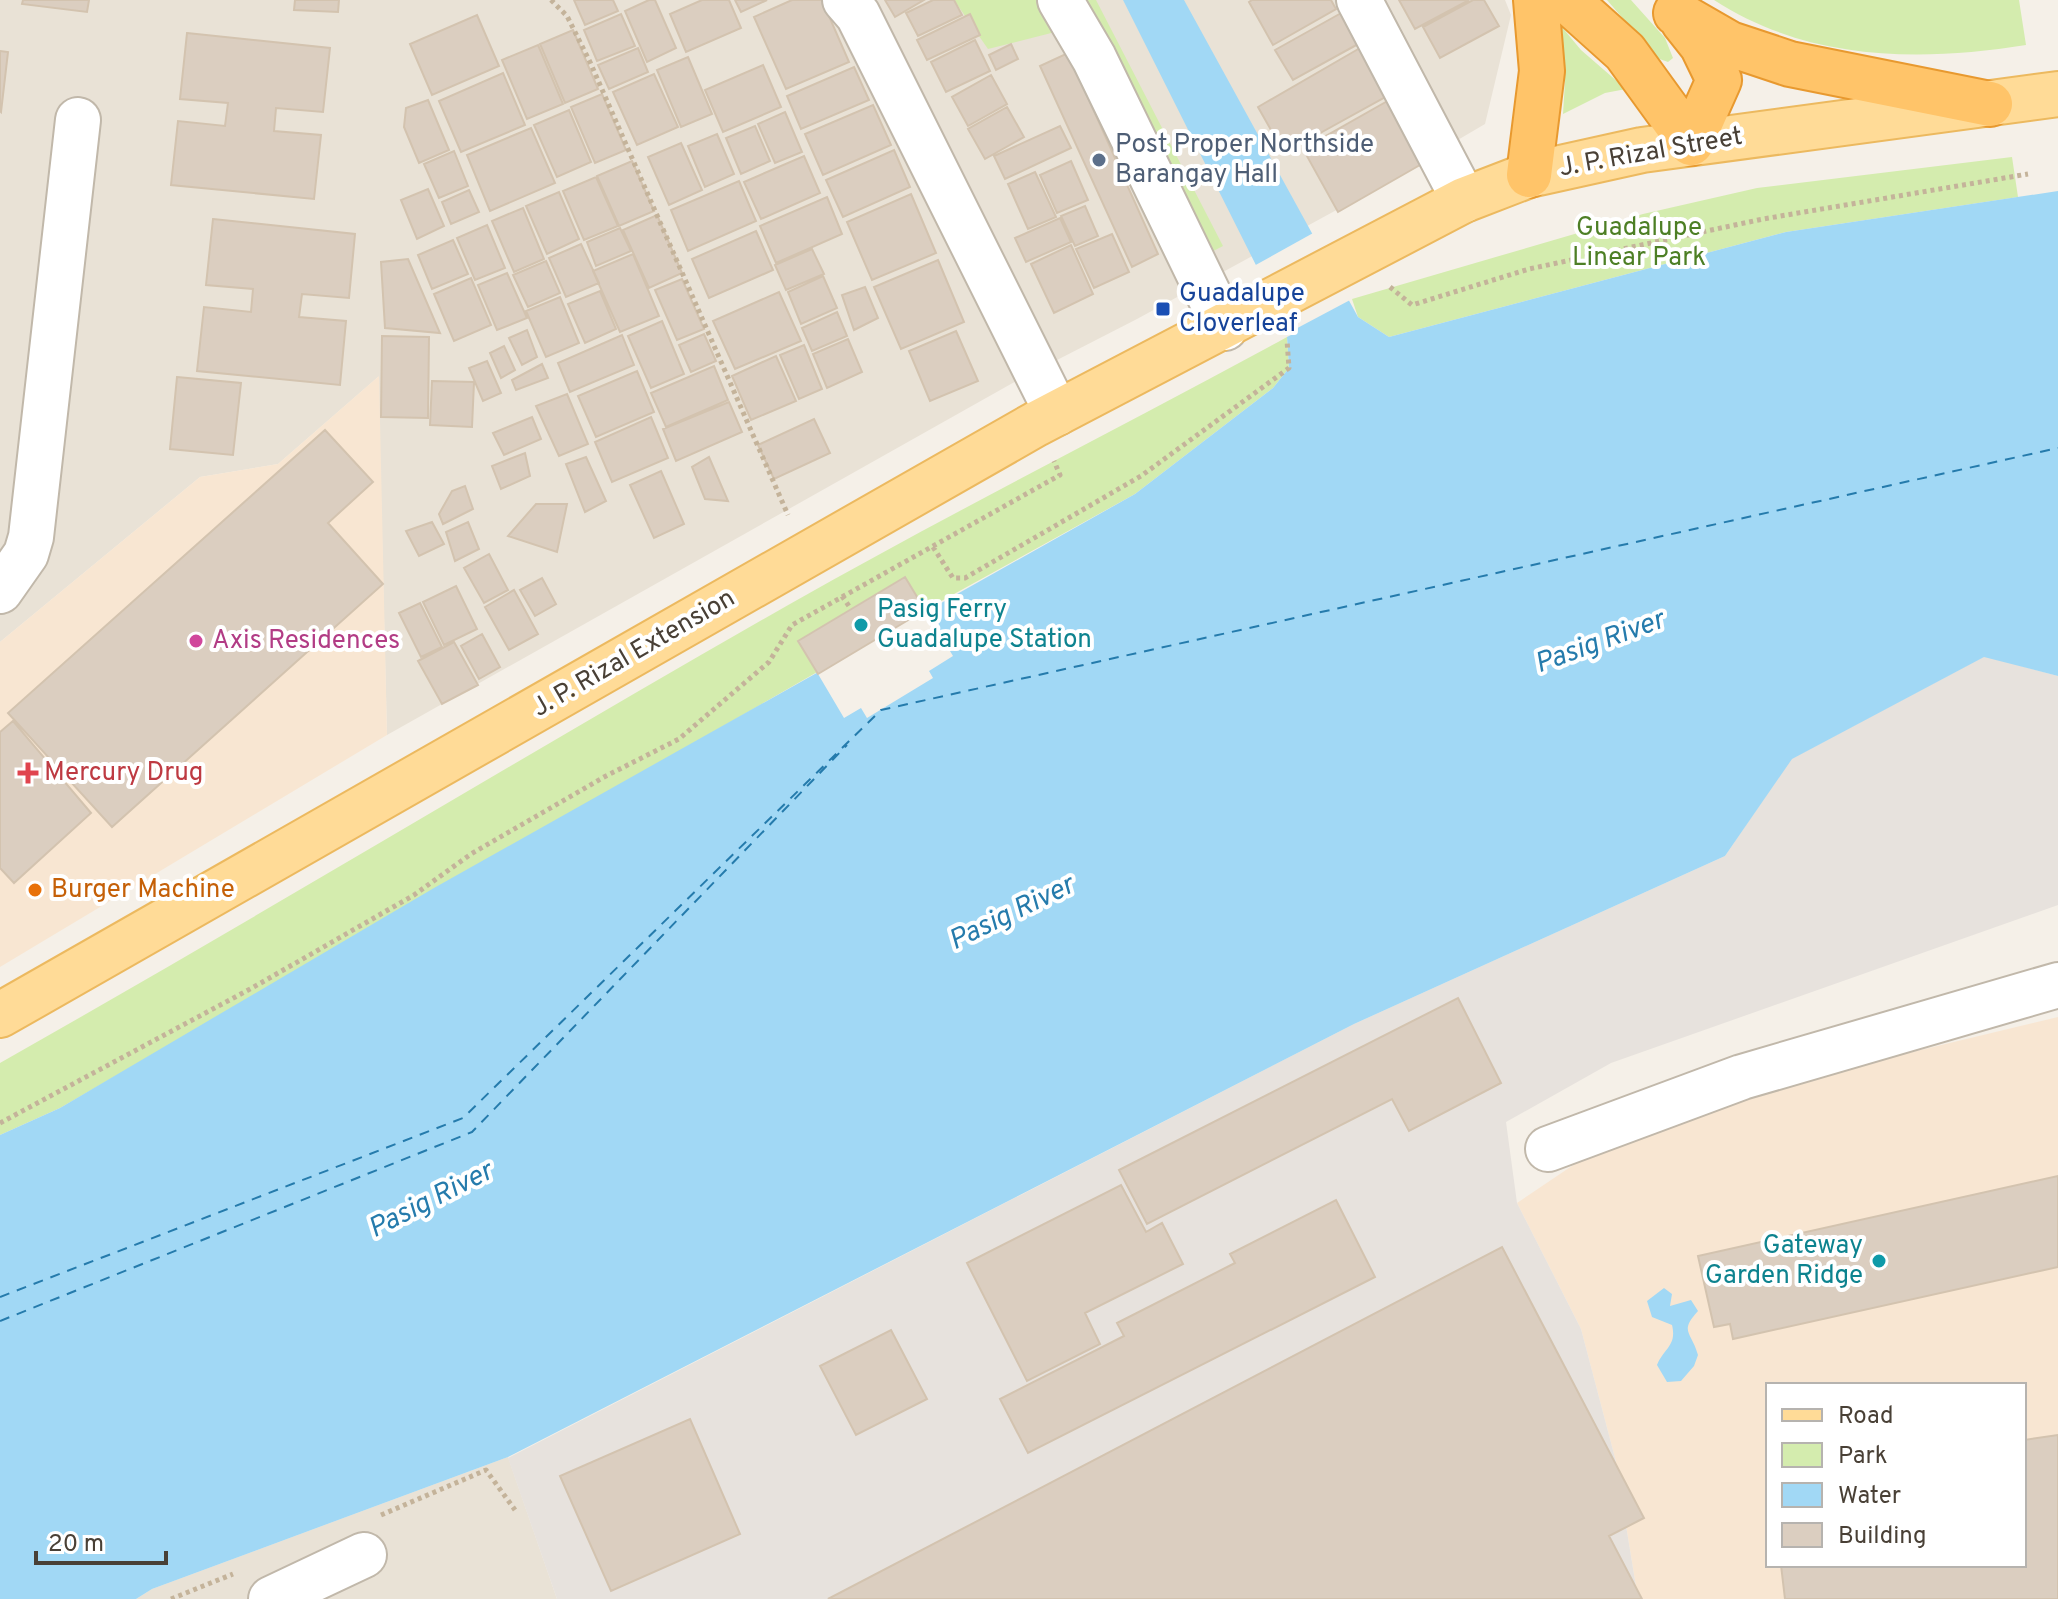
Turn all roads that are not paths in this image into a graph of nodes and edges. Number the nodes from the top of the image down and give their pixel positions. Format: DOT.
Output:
graph roads {
  1 [pos="1060,0"];
  2 [pos="1359,0"];
  3 [pos="1536,0"];
  4 [pos="1567,0"];
  5 [pos="1669,6"];
  6 [pos="852,8"];
  7 [pos="2058,94"];
  8 [pos="1990,104"];
  9 [pos="78,120"];
  10 [pos="1691,143"];
  11 [pos="1529,175"];
  12 [pos="1464,200"];
  13 [pos="1253,313"];
  14 [pos="1057,413"];
  15 [pos="0,591"];
  16 [pos="2058,985"];
  17 [pos="0,1015"];
  18 [pos="1548,1149"];
  19 [pos="364,1555"];
  20 [pos="271,1599"];
  1 -- 13 [label="street"];
  2 -- 12 [label="street"];
  3 -- 11 [label="highway"];
  4 -- 10 [label="highway"];
  5 -- 8 [label="highway"];
  5 -- 10 [label="highway"];
  6 -- 14 [label="street"];
  7 -- 8 [label="main road, J. P. Rizal Street"];
  8 -- 10 [label="main road, J. P. Rizal Street"];
  9 -- 15 [label="street"];
  10 -- 11 [label="main road, J. P. Rizal Street"];
  11 -- 12 [label="main road, J. P. Rizal Street"];
  12 -- 13 [label="main road, J. P. Rizal Street"];
  13 -- 14 [label="main road, J. P. Rizal Extension"];
  14 -- 17 [label="main road, J. P. Rizal Extension"];
  16 -- 18 [label="street"];
  19 -- 20 [label="street"];
}
